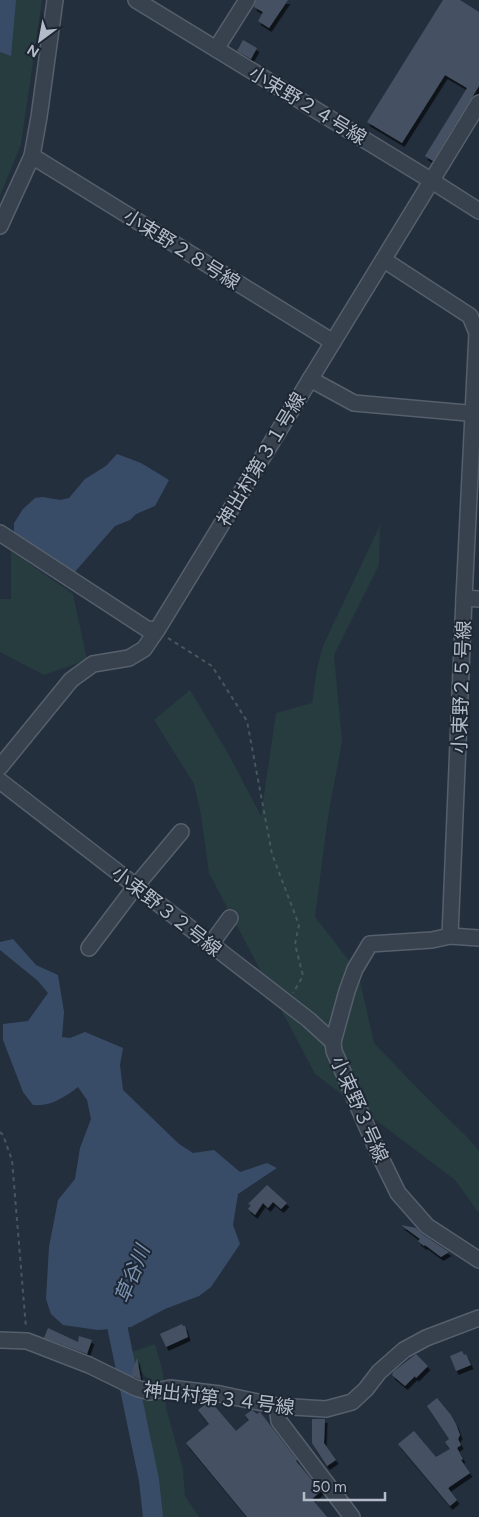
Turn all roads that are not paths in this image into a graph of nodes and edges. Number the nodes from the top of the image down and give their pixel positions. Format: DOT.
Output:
graph roads {
  1 [pos="55,0"];
  2 [pos="136,0"];
  3 [pos="247,0"];
  4 [pos="216,49"];
  5 [pos="479,103"];
  6 [pos="32,156"];
  7 [pos="432,181"];
  8 [pos="479,211"];
  9 [pos="0,226"];
  10 [pos="384,260"];
  11 [pos="332,342"];
  12 [pos="310,380"];
  13 [pos="476,414"];
  14 [pos="0,534"];
  15 [pos="464,598"];
  16 [pos="479,599"];
  17 [pos="157,630"];
  18 [pos="0,767"];
  19 [pos="0,781"];
  20 [pos="181,832"];
  21 [pos="135,887"];
  22 [pos="230,918"];
  23 [pos="450,936"];
  24 [pos="479,938"];
  25 [pos="211,944"];
  26 [pos="89,948"];
  27 [pos="333,1042"];
  28 [pos="479,1260"];
  29 [pos="479,1318"];
  30 [pos="0,1340"];
  31 [pos="277,1406"];
  32 [pos="352,1517"];
  1 -- 6 [label="street"];
  2 -- 4 [label="street, 小束野２４号線"];
  3 -- 4 [label="street"];
  4 -- 7 [label="street, 小束野２４号線"];
  5 -- 7 [label="street, 神出村第３１号線"];
  6 -- 9 [label="street"];
  6 -- 11 [label="street, 小束野２８号線"];
  7 -- 8 [label="street, 小束野２４号線"];
  7 -- 10 [label="street, 神出村第３１号線"];
  10 -- 11 [label="street, 神出村第３１号線"];
  10 -- 13 [label="street, 小束野２５号線"];
  11 -- 12 [label="street, 神出村第３１号線"];
  12 -- 13 [label="street"];
  12 -- 17 [label="street, 神出村第３１号線"];
  13 -- 15 [label="street, 小束野２５号線"];
  14 -- 17 [label="street"];
  15 -- 16 [label="street"];
  15 -- 23 [label="street, 小束野２５号線"];
  17 -- 18 [label="street, 神出村第３１号線"];
  19 -- 21 [label="street, 小束野３２号線"];
  20 -- 21 [label="street"];
  21 -- 25 [label="street, 小束野３２号線"];
  21 -- 26 [label="street"];
  22 -- 25 [label="street"];
  23 -- 24 [label="street"];
  23 -- 27 [label="street, 小束野３号線"];
  25 -- 27 [label="street, 小束野３２号線"];
  27 -- 28 [label="street, 小束野３号線"];
  29 -- 31 [label="street, 神出村第３４号線"];
  30 -- 31 [label="street, 神出村第３４号線"];
  31 -- 32 [label="street"];
}
